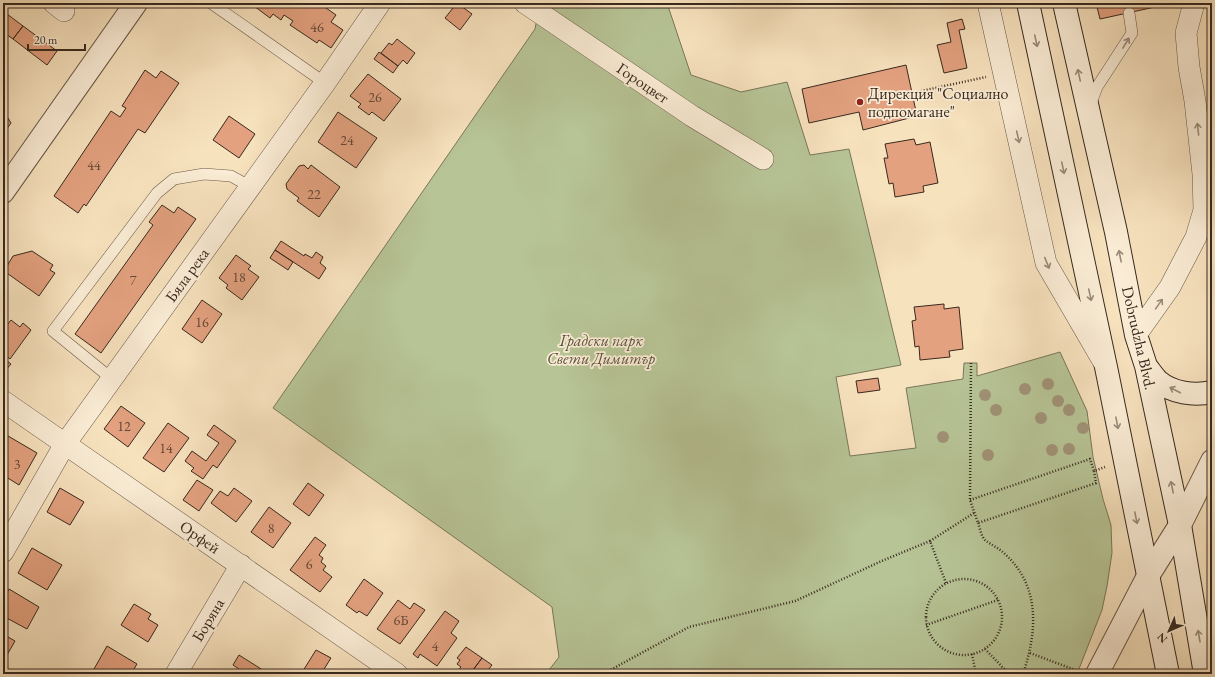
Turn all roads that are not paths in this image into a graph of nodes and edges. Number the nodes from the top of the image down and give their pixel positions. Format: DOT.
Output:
graph roads {
  1 [pos="136,3"];
  2 [pos="211,3"];
  3 [pos="380,3"];
  4 [pos="525,3"];
  5 [pos="988,3"];
  6 [pos="1028,3"];
  7 [pos="1064,3"];
  8 [pos="1192,4"];
  9 [pos="1129,13"];
  10 [pos="325,83"];
  11 [pos="1088,113"];
  12 [pos="763,159"];
  13 [pos="251,186"];
  14 [pos="3,192"];
  15 [pos="1136,335"];
  16 [pos="1146,366"];
  17 [pos="1106,367"];
  18 [pos="112,379"];
  19 [pos="1212,392"];
  20 [pos="3,401"];
  21 [pos="65,444"];
  22 [pos="1212,461"];
  23 [pos="1180,525"];
  24 [pos="3,552"];
  25 [pos="241,565"];
  26 [pos="1148,576"];
  27 [pos="176,674"];
  28 [pos="397,674"];
  29 [pos="1097,674"];
  30 [pos="1168,674"];
  31 [pos="1205,674"];
  1 -- 14 [label="main road"];
  2 -- 10 [label="lane"];
  3 -- 10 [label="street, Бяла река"];
  4 -- 12 [label="street, Гороцвет"];
  5 -- 17 [label="street, one-way"];
  6 -- 17 [label="main road, one-way"];
  11 -- 7 [label="main road, Dobrudzha Blvd., one-way"];
  15 -- 8 [label="street, one-way"];
  11 -- 9 [label="lane, one-way"];
  10 -- 13 [label="street, Бяла река"];
  15 -- 11 [label="main road, Dobrudzha Blvd., one-way"];
  13 -- 18 [label="street, Бяла река"];
  13 -- 18 [label="lane"];
  15 -- 16 [label="main road, Dobrudzha Blvd."];
  19 -- 16 [label="main road, one-way"];
  23 -- 16 [label="main road, Dobrudzha Blvd., one-way"];
  17 -- 26 [label="main road, one-way"];
  18 -- 21 [label="street, Бяла река"];
  20 -- 21 [label="street, Орфей"];
  21 -- 24 [label="street, Бяла река"];
  21 -- 25 [label="street, Орфей"];
  22 -- 23 [label="main road"];
  23 -- 26 [label="main road"];
  31 -- 23 [label="main road, Dobrudzha Blvd., one-way"];
  25 -- 27 [label="street, Боряна"];
  25 -- 28 [label="street, Орфей"];
  26 -- 29 [label="main road"];
  26 -- 30 [label="main road"];
}
